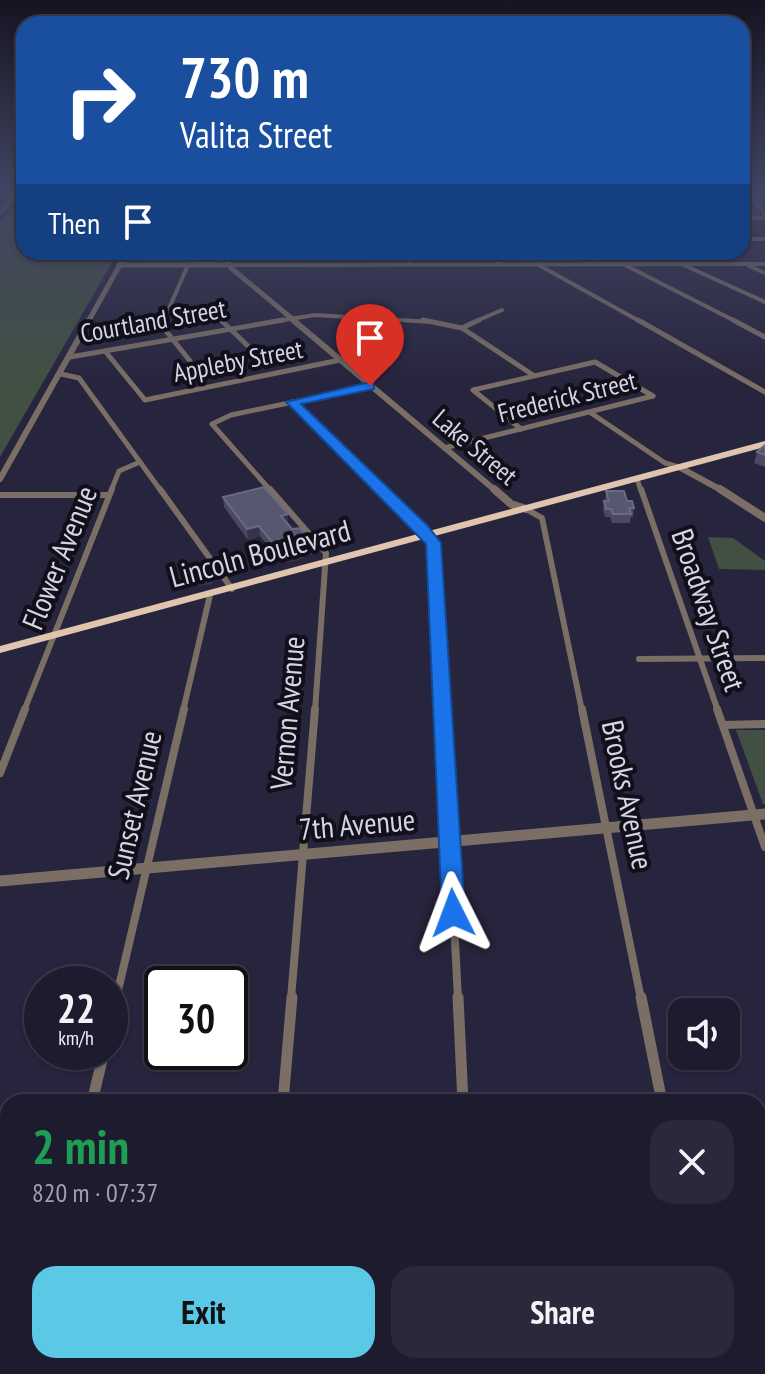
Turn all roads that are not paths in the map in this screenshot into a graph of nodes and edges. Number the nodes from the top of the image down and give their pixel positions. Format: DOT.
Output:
graph roads {
  1 [pos="122,260"];
  2 [pos="229,260"];
  3 [pos="409,260"];
  4 [pos="497,260"];
  5 [pos="587,260"];
  6 [pos="679,260"];
  7 [pos="409,264"];
  8 [pos="498,264"];
  9 [pos="537,264"];
  10 [pos="588,264"];
  11 [pos="622,264"];
  12 [pos="682,264"];
  13 [pos="743,264"];
  14 [pos="765,264"];
  15 [pos="119,265"];
  16 [pos="188,265"];
  17 [pos="228,265"];
  18 [pos="765,273"];
  19 [pos="765,302"];
  20 [pos="502,310"];
  21 [pos="214,314"];
  22 [pos="291,319"];
  23 [pos="462,328"];
  24 [pos="228,329"];
  25 [pos="765,337"];
  26 [pos="169,339"];
  27 [pos="251,349"];
  28 [pos="105,351"];
  29 [pos="70,357"];
  30 [pos="340,360"];
  31 [pos="190,361"];
  32 [pos="61,374"];
  33 [pos="533,375"];
  34 [pos="370,386"];
  35 [pos="765,392"];
  36 [pos="292,402"];
  37 [pos="591,413"];
  38 [pos="521,429"];
  39 [pos="765,444"];
  40 [pos="444,448"];
  41 [pos="140,462"];
  42 [pos="679,467"];
  43 [pos="0,479"];
  44 [pos="637,479"];
  45 [pos="0,495"];
  46 [pos="109,495"];
  47 [pos="526,509"];
  48 [pos="765,518"];
  49 [pos="428,534"];
  50 [pos="327,563"];
  51 [pos="232,589"];
  52 [pos="210,595"];
  53 [pos="54,637"];
  54 [pos="0,650"];
  55 [pos="765,658"];
  56 [pos="639,659"];
  57 [pos="699,659"];
  58 [pos="765,724"];
  59 [pos="723,725"];
  60 [pos="0,773"];
  61 [pos="760,815"];
  62 [pos="607,828"];
  63 [pos="450,841"];
  64 [pos="765,847"];
  65 [pos="302,854"];
  66 [pos="148,867"];
  67 [pos="0,881"];
  68 [pos="124,966"];
  69 [pos="100,1070"];
  70 [pos="94,1094"];
  71 [pos="284,1094"];
  72 [pos="463,1094"];
  73 [pos="660,1094"];
  1 -- 15 [label="street"];
  2 -- 17 [label="street"];
  3 -- 7 [label="street"];
  4 -- 8 [label="street"];
  5 -- 10 [label="street"];
  6 -- 12 [label="street"];
  7 -- 8 [label="street"];
  7 -- 17 [label="street"];
  8 -- 9 [label="street"];
  9 -- 10 [label="street"];
  9 -- 35 [label="street"];
  10 -- 11 [label="street"];
  11 -- 12 [label="street"];
  11 -- 25 [label="street"];
  12 -- 13 [label="street"];
  12 -- 19 [label="street"];
  13 -- 14 [label="street"];
  13 -- 18 [label="street"];
  15 -- 16 [label="street"];
  15 -- 29 [label="street"];
  16 -- 17 [label="street"];
  16 -- 26 [label="street"];
  17 -- 22 [label="street, Lake Street"];
  20 -- 23 [label="street"];
  21 -- 24 [label="street"];
  22 -- 23 [label="street, Courtland Street"];
  22 -- 24 [label="street, Courtland Street"];
  22 -- 30 [label="street, Lake Street"];
  23 -- 33 [label="street"];
  24 -- 26 [label="street, Courtland Street"];
  24 -- 27 [label="street"];
  26 -- 28 [label="street, Courtland Street"];
  26 -- 31 [label="street"];
  28 -- 29 [label="street, Courtland Street"];
  28 -- 30 [label="street, Appleby Street"];
  29 -- 32 [label="street"];
  30 -- 34 [label="street, Lake Street"];
  32 -- 41 [label="street"];
  32 -- 43 [label="street"];
  33 -- 37 [label="street, Frederick Street"];
  33 -- 38 [label="street"];
  34 -- 36 [label="street"];
  34 -- 40 [label="street, Lake Street"];
  36 -- 49 [label="street"];
  36 -- 50 [label="street"];
  37 -- 38 [label="street, Frederick Street"];
  37 -- 42 [label="street"];
  38 -- 40 [label="street, Frederick Street"];
  39 -- 42 [label="highway, Lincoln Boulevard"];
  40 -- 47 [label="street, Lake Street"];
  41 -- 46 [label="street, Flower Avenue"];
  41 -- 51 [label="street"];
  42 -- 44 [label="highway, Lincoln Boulevard"];
  42 -- 48 [label="street"];
  44 -- 47 [label="highway, Lincoln Boulevard"];
  44 -- 57 [label="street, Broadway Street"];
  45 -- 46 [label="street"];
  46 -- 53 [label="street, Flower Avenue"];
  47 -- 49 [label="highway, Lincoln Boulevard"];
  47 -- 62 [label="street, Brooks Avenue"];
  49 -- 50 [label="highway, Lincoln Boulevard"];
  49 -- 63 [label="street"];
  50 -- 51 [label="highway, Lincoln Boulevard"];
  50 -- 65 [label="street, Vernon Avenue"];
  51 -- 52 [label="highway, Lincoln Boulevard"];
  52 -- 53 [label="highway, Lincoln Boulevard"];
  52 -- 66 [label="street, Sunset Avenue"];
  53 -- 54 [label="highway, Lincoln Boulevard"];
  53 -- 60 [label="street, Flower Avenue"];
  55 -- 57 [label="street"];
  56 -- 57 [label="street"];
  57 -- 59 [label="street, Broadway Street"];
  58 -- 59 [label="street"];
  59 -- 61 [label="street, Broadway Street"];
  61 -- 62 [label="street, 7th Avenue"];
  61 -- 64 [label="street, Broadway Street"];
  62 -- 63 [label="street, 7th Avenue"];
  62 -- 73 [label="street, Brooks Avenue"];
  63 -- 65 [label="street, 7th Avenue"];
  63 -- 72 [label="street"];
  65 -- 66 [label="street, 7th Avenue"];
  65 -- 71 [label="street, Vernon Avenue"];
  66 -- 67 [label="street, 7th Avenue"];
  66 -- 68 [label="street, Sunset Avenue"];
  69 -- 70 [label="street"];
}
